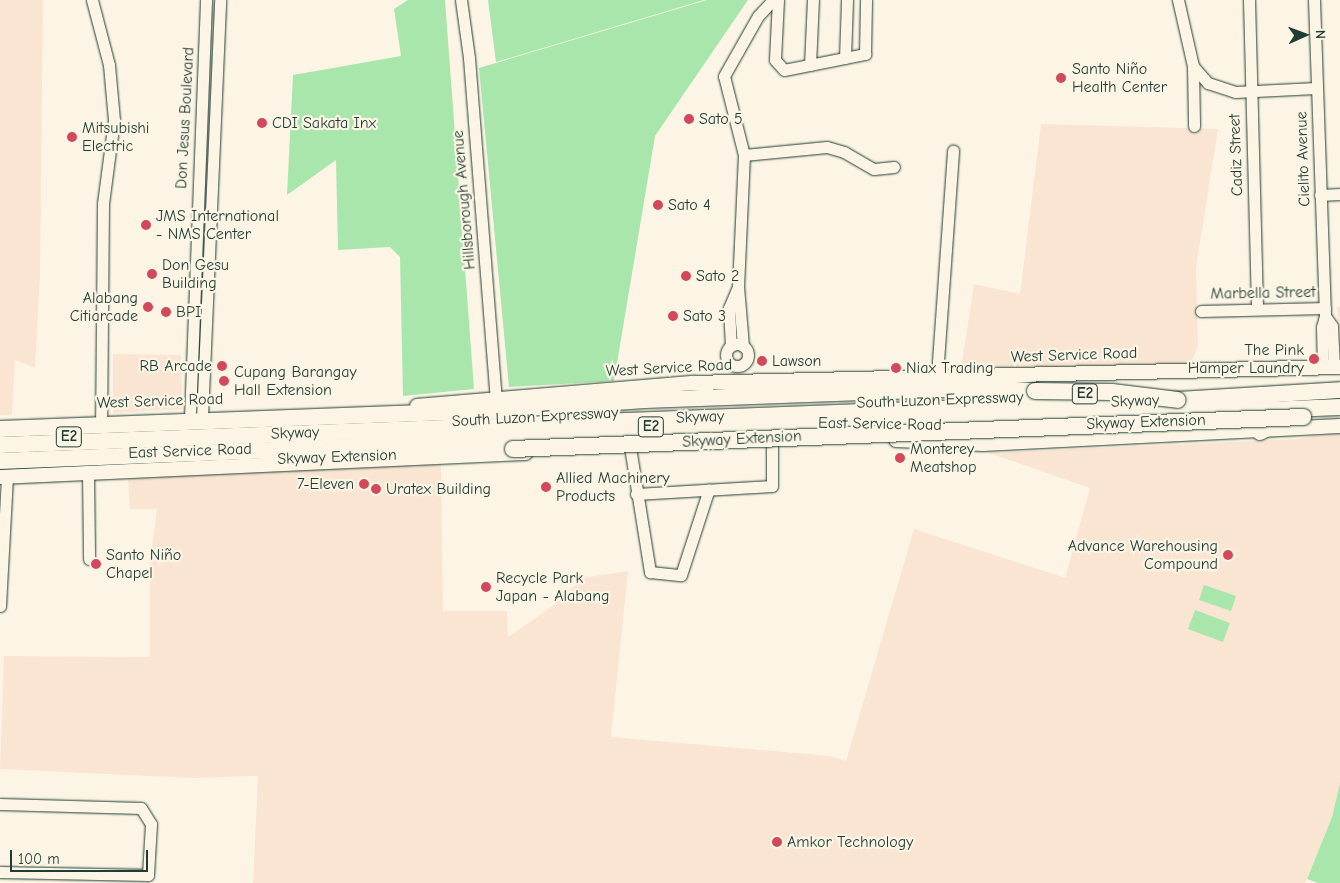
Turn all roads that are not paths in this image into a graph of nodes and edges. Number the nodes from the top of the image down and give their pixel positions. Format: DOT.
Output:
graph roads {
  1 [pos="92,0"];
  2 [pos="206,0"];
  3 [pos="220,0"];
  4 [pos="461,0"];
  5 [pos="772,0"];
  6 [pos="778,0"];
  7 [pos="813,0"];
  8 [pos="847,0"];
  9 [pos="866,0"];
  10 [pos="1178,0"];
  11 [pos="1250,0"];
  12 [pos="1314,0"];
  13 [pos="758,16"];
  14 [pos="775,26"];
  15 [pos="845,58"];
  16 [pos="810,65"];
  17 [pos="1193,66"];
  18 [pos="1316,88"];
  19 [pos="1250,92"];
  20 [pos="1194,126"];
  21 [pos="954,151"];
  22 [pos="744,155"];
  23 [pos="894,167"];
  24 [pos="1320,194"];
  25 [pos="1340,194"];
  26 [pos="197,218"];
  27 [pos="210,218"];
  28 [pos="738,288"];
  29 [pos="1257,310"];
  30 [pos="1201,311"];
  31 [pos="1325,312"];
  32 [pos="731,344"];
  33 [pos="743,346"];
  34 [pos="738,366"];
  35 [pos="1332,367"];
  36 [pos="937,375"];
  37 [pos="739,382"];
  38 [pos="1340,383"];
  39 [pos="1340,390"];
  40 [pos="1340,396"];
  41 [pos="496,398"];
  42 [pos="1178,400"];
  43 [pos="1340,407"];
  44 [pos="1303,413"];
  45 [pos="1340,416"];
  46 [pos="196,417"];
  47 [pos="101,421"];
  48 [pos="0,425"];
  49 [pos="1340,426"];
  50 [pos="0,429"];
  51 [pos="1260,432"];
  52 [pos="0,440"];
  53 [pos="772,443"];
  54 [pos="0,446"];
  55 [pos="630,447"];
  56 [pos="0,453"];
  57 [pos="0,461"];
  58 [pos="88,472"];
  59 [pos="2,475"];
  60 [pos="709,489"];
  61 [pos="636,494"];
  62 [pos="2,547"];
  63 [pos="90,559"];
  64 [pos="0,606"];
  65 [pos="0,804"];
  66 [pos="0,872"];
  1 -- 47 [label="street"];
  2 -- 26 [label="street, Don Jesus Boulevard"];
  3 -- 27 [label="street, Don Jesus Boulevard"];
  4 -- 41 [label="street, Hillsborough Avenue"];
  5 -- 13 [label="street"];
  6 -- 14 [label="street"];
  7 -- 16 [label="street"];
  8 -- 15 [label="street"];
  9 -- 15 [label="street"];
  10 -- 17 [label="street"];
  11 -- 19 [label="street, Cadiz Street"];
  12 -- 18 [label="street, Cielito Avenue"];
  13 -- 14 [label="street"];
  13 -- 22 [label="street"];
  14 -- 16 [label="street"];
  15 -- 16 [label="street"];
  17 -- 19 [label="street"];
  17 -- 20 [label="street"];
  18 -- 19 [label="street"];
  18 -- 24 [label="street, Cielito Avenue"];
  19 -- 29 [label="street, Cadiz Street"];
  21 -- 36 [label="street"];
  22 -- 23 [label="street"];
  22 -- 28 [label="street"];
  24 -- 25 [label="street"];
  24 -- 31 [label="street, Cielito Avenue"];
  26 -- 27 [label="street"];
  26 -- 46 [label="street, Don Jesus Boulevard"];
  27 -- 46 [label="street, Don Jesus Boulevard"];
  28 -- 32 [label="street"];
  28 -- 33 [label="street"];
  29 -- 30 [label="street, Marbella Street"];
  29 -- 31 [label="street, Marbella Street"];
  31 -- 35 [label="street, Cielito Avenue"];
  32 -- 33 [label="street"];
  32 -- 34 [label="street"];
  33 -- 34 [label="street"];
  34 -- 37 [label="street"];
  35 -- 36 [label="main road, West Service Road"];
  36 -- 37 [label="main road, West Service Road"];
  37 -- 41 [label="main road, West Service Road"];
  38 -- 52 [label="highway, South Luzon Expressway / E2"];
  39 -- 42 [label="highway, Skyway / E2"];
  40 -- 56 [label="highway, Skyway / E2"];
  41 -- 46 [label="main road, West Service Road"];
  42 -- 50 [label="highway, Skyway Extension / E2, bridge"];
  42 -- 54 [label="highway, Skyway / E2, bridge"];
  43 -- 44 [label="highway, South Luzon Expressway / E2"];
  44 -- 45 [label="highway, E2"];
  44 -- 51 [label="highway"];
  44 -- 57 [label="highway, South Luzon Expressway / E2"];
  44 -- 59 [label="highway, Skyway Extension / E2, bridge"];
  46 -- 47 [label="main road, West Service Road"];
  47 -- 48 [label="main road, West Service Road"];
  49 -- 51 [label="main road, East Service Road"];
  51 -- 53 [label="main road, East Service Road"];
  53 -- 55 [label="main road, East Service Road"];
  53 -- 60 [label="street"];
  55 -- 58 [label="main road, East Service Road"];
  55 -- 61 [label="street"];
  58 -- 59 [label="main road, East Service Road"];
  58 -- 63 [label="street"];
  59 -- 62 [label="street"];
  60 -- 61 [label="street"];
  60 -- 61 [label="street"];
  62 -- 64 [label="street"];
  65 -- 66 [label="street"];
}
